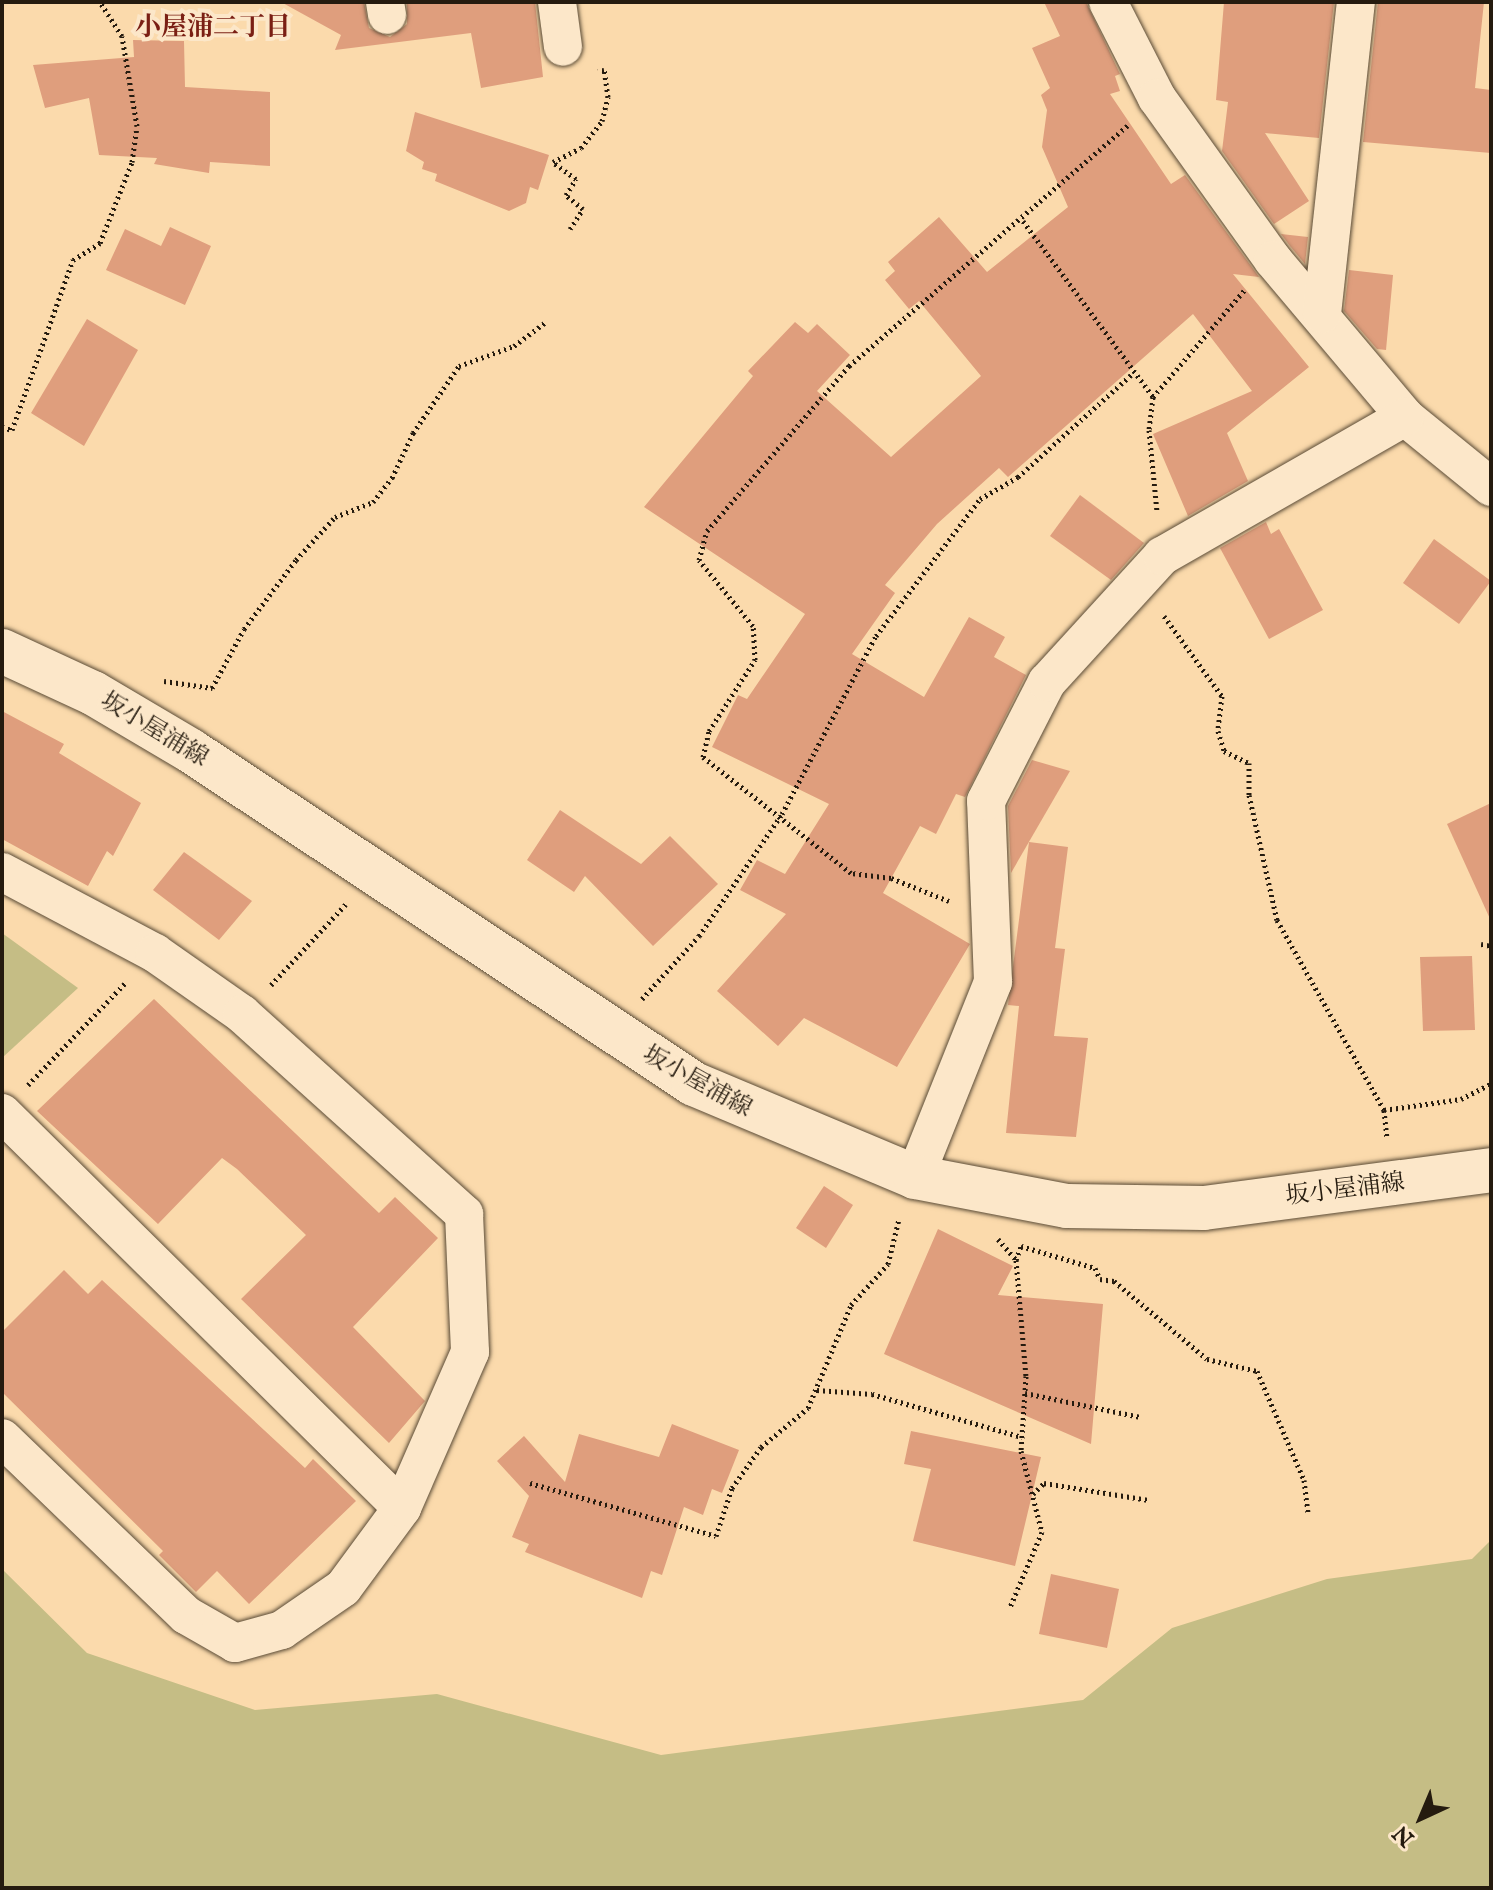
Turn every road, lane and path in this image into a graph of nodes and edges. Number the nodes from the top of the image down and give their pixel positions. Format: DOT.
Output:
graph roads {
  1 [pos="100,2"];
  2 [pos="557,2"];
  3 [pos="1108,2"];
  4 [pos="1356,2"];
  5 [pos="563,47"];
  6 [pos="1157,98"];
  7 [pos="1023,221"];
  8 [pos="570,229"];
  9 [pos="1273,260"];
  10 [pos="1322,314"];
  11 [pos="545,323"];
  12 [pos="1133,373"];
  13 [pos="1153,397"];
  14 [pos="1405,417"];
  15 [pos="2,427"];
  16 [pos="1491,487"];
  17 [pos="1162,556"];
  18 [pos="1153,623"];
  19 [pos="2,651"];
  20 [pos="212,688"];
  21 [pos="782,814"];
  22 [pos="2,872"];
  23 [pos="354,895"];
  24 [pos="991,917"];
  25 [pos="1481,944"];
  26 [pos="1491,946"];
  27 [pos="155,953"];
  28 [pos="259,998"];
  29 [pos="624,1040"];
  30 [pos="1491,1084"];
  31 [pos="13,1101"];
  32 [pos="1384,1110"];
  33 [pos="1491,1170"];
  34 [pos="915,1177"];
  35 [pos="1390,1184"];
  36 [pos="994,1235"];
  37 [pos="1016,1260"];
  38 [pos="817,1390"];
  39 [pos="1025,1393"];
  40 [pos="1141,1417"];
  41 [pos="1022,1437"];
  42 [pos="2,1438"];
  43 [pos="530,1483"];
  44 [pos="1033,1494"];
  45 [pos="1149,1500"];
  46 [pos="402,1508"];
  47 [pos="1308,1513"];
  48 [pos="1010,1607"];
  1 -- 15 [label="path"];
  2 -- 5 [label="street"];
  3 -- 6 [label="street"];
  4 -- 10 [label="street"];
  5 -- 8 [label="path"];
  6 -- 7 [label="path"];
  6 -- 9 [label="street"];
  7 -- 12 [label="path"];
  7 -- 21 [label="path"];
  9 -- 10 [label="street"];
  9 -- 13 [label="path"];
  10 -- 14 [label="street"];
  11 -- 20 [label="path"];
  12 -- 13 [label="path"];
  12 -- 21 [label="path"];
  13 -- 17 [label="path"];
  14 -- 16 [label="street"];
  14 -- 17 [label="street"];
  17 -- 24 [label="street"];
  18 -- 32 [label="path"];
  19 -- 29 [label="main road, 坂小屋浦線"];
  21 -- 24 [label="path"];
  21 -- 29 [label="path"];
  22 -- 27 [label="street"];
  23 -- 28 [label="path"];
  24 -- 34 [label="street"];
  25 -- 26 [label="path"];
  27 -- 31 [label="path"];
  27 -- 46 [label="street"];
  29 -- 34 [label="main road, 坂小屋浦線"];
  30 -- 32 [label="path"];
  31 -- 46 [label="street"];
  32 -- 35 [label="path"];
  33 -- 35 [label="main road, 坂小屋浦線"];
  34 -- 35 [label="main road, 坂小屋浦線"];
  34 -- 38 [label="path"];
  36 -- 37 [label="path"];
  37 -- 39 [label="path"];
  37 -- 47 [label="path"];
  38 -- 41 [label="path"];
  38 -- 43 [label="path"];
  39 -- 40 [label="path"];
  39 -- 41 [label="path"];
  41 -- 44 [label="path"];
  42 -- 46 [label="street"];
  44 -- 45 [label="path"];
  44 -- 48 [label="path"];
}
